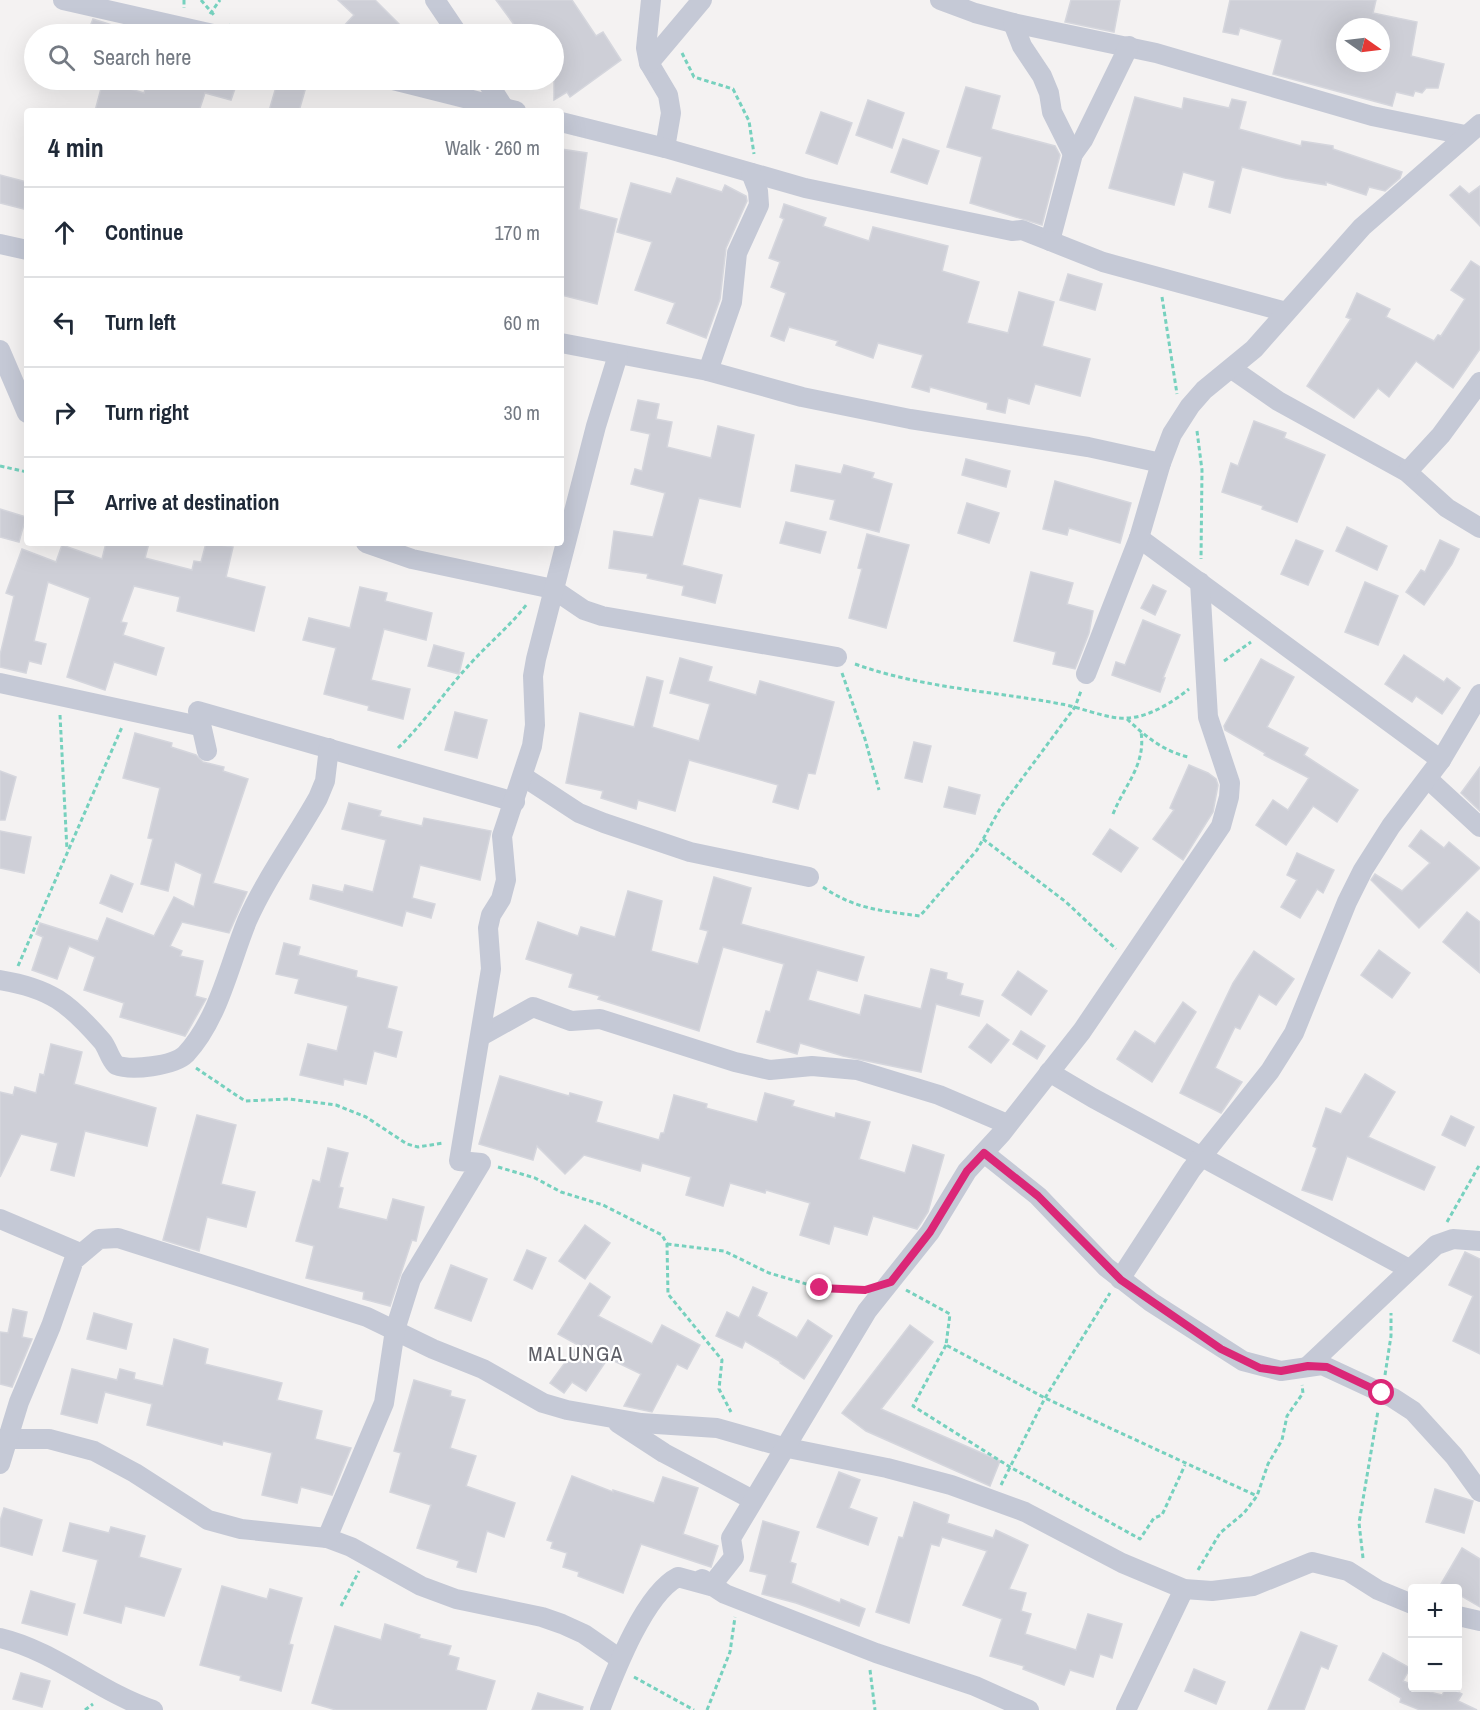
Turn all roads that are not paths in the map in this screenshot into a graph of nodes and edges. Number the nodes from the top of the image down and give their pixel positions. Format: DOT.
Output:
graph roads {
  1 [pos="63,0"];
  2 [pos="435,0"];
  3 [pos="651,0"];
  4 [pos="702,0"];
  5 [pos="940,0"];
  6 [pos="1014,23"];
  7 [pos="169,24"];
  8 [pos="451,24"];
  9 [pos="1129,46"];
  10 [pos="649,63"];
  11 [pos="432,90"];
  12 [pos="494,90"];
  13 [pos="502,108"];
  14 [pos="508,108"];
  15 [pos="564,123"];
  16 [pos="1473,129"];
  17 [pos="666,148"];
  18 [pos="1072,154"];
  19 [pos="751,173"];
  20 [pos="1050,241"];
  21 [pos="0,244"];
  22 [pos="24,249"];
  23 [pos="1286,312"];
  24 [pos="564,344"];
  25 [pos="0,350"];
  26 [pos="618,355"];
  27 [pos="1232,369"];
  28 [pos="708,371"];
  29 [pos="1480,381"];
  30 [pos="24,406"];
  31 [pos="1161,463"];
  32 [pos="1407,472"];
  33 [pos="1480,528"];
  34 [pos="564,532"];
  35 [pos="1139,538"];
  36 [pos="375,546"];
  37 [pos="560,546"];
  38 [pos="1200,582"];
  39 [pos="547,588"];
  40 [pos="837,657"];
  41 [pos="1086,674"];
  42 [pos="0,683"];
  43 [pos="1480,694"];
  44 [pos="199,726"];
  45 [pos="329,748"];
  46 [pos="207,751"];
  47 [pos="1441,760"];
  48 [pos="524,777"];
  49 [pos="1428,779"];
  50 [pos="515,802"];
  51 [pos="1480,827"];
  52 [pos="809,878"];
  53 [pos="6,981"];
  54 [pos="481,1036"];
  55 [pos="1049,1072"];
  56 [pos="1007,1124"];
  57 [pos="984,1153"];
  58 [pos="1201,1156"];
  59 [pos="0,1219"];
  60 [pos="1480,1241"];
  61 [pos="80,1253"];
  62 [pos="1409,1269"];
  63 [pos="1120,1279"];
  64 [pos="395,1330"];
  65 [pos="1304,1367"];
  66 [pos="610,1418"];
  67 [pos="3,1440"];
  68 [pos="783,1447"];
  69 [pos="0,1464"];
  70 [pos="1480,1492"];
  71 [pos="753,1500"];
  72 [pos="327,1538"];
  73 [pos="711,1586"];
  74 [pos="1184,1589"];
  75 [pos="1408,1602"];
  76 [pos="1462,1617"];
  77 [pos="1480,1621"];
  78 [pos="0,1638"];
  79 [pos="618,1663"];
  80 [pos="153,1710"];
  81 [pos="600,1710"];
  82 [pos="1029,1710"];
  83 [pos="1126,1710"];
  1 -- 7 [label="street"];
  2 -- 8 [label="street"];
  3 -- 10 [label="street"];
  4 -- 10 [label="street"];
  5 -- 6 [label="street"];
  6 -- 9 [label="street"];
  6 -- 18 [label="street"];
  9 -- 16 [label="street"];
  9 -- 18 [label="street"];
  10 -- 17 [label="street"];
  11 -- 13 [label="street"];
  12 -- 14 [label="street"];
  15 -- 17 [label="street"];
  16 -- 23 [label="street"];
  17 -- 19 [label="street"];
  18 -- 20 [label="street"];
  19 -- 20 [label="street"];
  19 -- 28 [label="street"];
  20 -- 23 [label="street"];
  21 -- 22 [label="street"];
  23 -- 27 [label="street"];
  24 -- 26 [label="street"];
  25 -- 30 [label="street"];
  26 -- 28 [label="street"];
  26 -- 34 [label="street"];
  27 -- 31 [label="street"];
  27 -- 32 [label="street"];
  28 -- 31 [label="street"];
  29 -- 32 [label="street"];
  31 -- 35 [label="street"];
  32 -- 33 [label="street"];
  35 -- 38 [label="street"];
  35 -- 41 [label="street"];
  36 -- 39 [label="street"];
  37 -- 39 [label="street"];
  38 -- 47 [label="street"];
  38 -- 55 [label="street"];
  39 -- 40 [label="street"];
  39 -- 48 [label="street"];
  42 -- 44 [label="street"];
  43 -- 47 [label="street"];
  44 -- 45 [label="street"];
  44 -- 46 [label="street"];
  45 -- 50 [label="street"];
  45 -- 53 [label="street"];
  47 -- 49 [label="street"];
  48 -- 50 [label="street"];
  48 -- 52 [label="street"];
  49 -- 51 [label="street"];
  49 -- 58 [label="street"];
  50 -- 54 [label="street"];
  54 -- 56 [label="street"];
  54 -- 64 [label="street"];
  55 -- 56 [label="street"];
  55 -- 58 [label="street"];
  56 -- 57 [label="street"];
  57 -- 63 [label="street"];
  57 -- 68 [label="street"];
  58 -- 62 [label="street"];
  58 -- 63 [label="street"];
  59 -- 61 [label="street"];
  60 -- 62 [label="street"];
  61 -- 64 [label="street"];
  61 -- 67 [label="street"];
  62 -- 65 [label="street"];
  63 -- 65 [label="street"];
  64 -- 66 [label="street"];
  64 -- 72 [label="street"];
  65 -- 70 [label="street"];
  66 -- 68 [label="street"];
  66 -- 71 [label="street"];
  67 -- 69 [label="street"];
  67 -- 72 [label="street"];
  68 -- 71 [label="street"];
  68 -- 74 [label="street"];
  71 -- 73 [label="street"];
  72 -- 79 [label="street"];
  73 -- 79 [label="street"];
  73 -- 82 [label="street"];
  74 -- 75 [label="street"];
  74 -- 83 [label="street"];
  76 -- 77 [label="street"];
  78 -- 80 [label="street"];
  79 -- 81 [label="street"];
}
